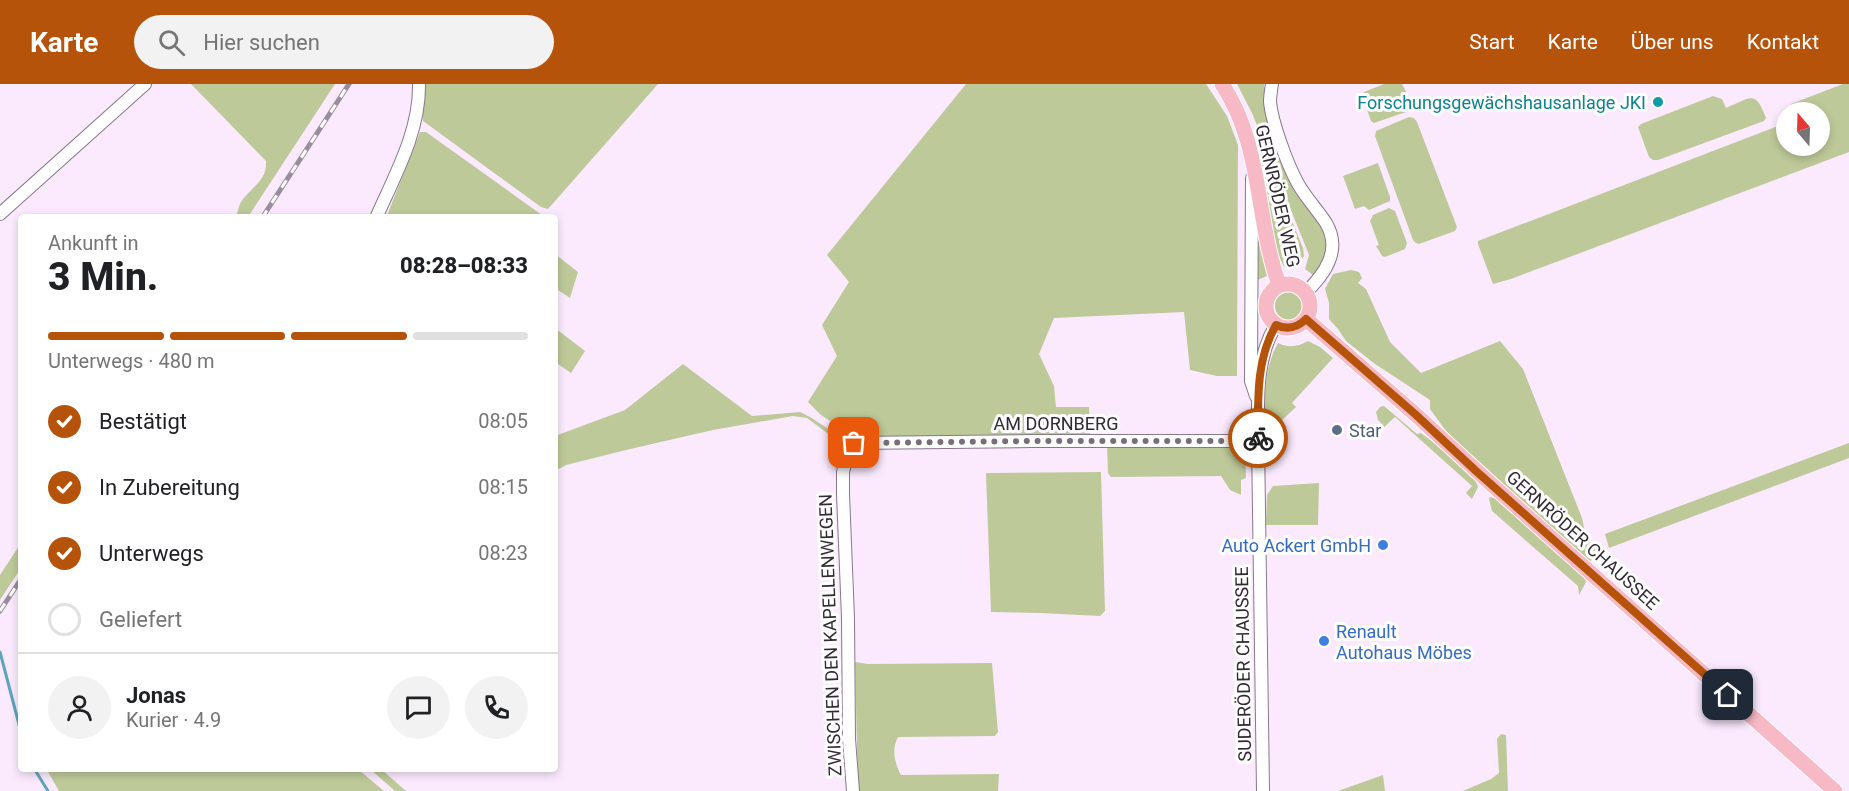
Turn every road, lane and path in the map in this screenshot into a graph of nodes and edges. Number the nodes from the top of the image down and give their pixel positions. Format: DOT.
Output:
graph roads {
  1 [pos="145,84"];
  2 [pos="419,84"];
  3 [pos="1222,84"];
  4 [pos="1272,84"];
  5 [pos="1255,165"];
  6 [pos="0,214"];
  7 [pos="378,214"];
  8 [pos="1279,285"];
  9 [pos="1306,292"];
  10 [pos="1306,319"];
  11 [pos="1276,325"];
  12 [pos="1258,400"];
  13 [pos="1258,440"];
  14 [pos="854,443"];
  15 [pos="853,791"];
  16 [pos="1263,791"];
  17 [pos="1835,791"];
  1 -- 6 [label="street"];
  2 -- 7 [label="street"];
  3 -- 5 [label="main road, GERNRÖDER WEG"];
  4 -- 9 [label="street"];
  5 -- 8 [label="main road, GERNRÖDER WEG"];
  5 -- 12 [label="street"];
  8 -- 9 [label="main road"];
  8 -- 11 [label="main road"];
  9 -- 10 [label="main road"];
  10 -- 11 [label="main road"];
  10 -- 17 [label="main road, GERNRÖDER CHAUSSEE"];
  11 -- 12 [label="street, SUDERÖDER CHAUSSEE"];
  12 -- 13 [label="street, SUDERÖDER CHAUSSEE"];
  13 -- 14 [label="street, AM DORNBERG"];
  13 -- 16 [label="street, SUDERÖDER CHAUSSEE"];
  14 -- 15 [label="street, ZWISCHEN DEN KAPELLENWEGEN"];
}
